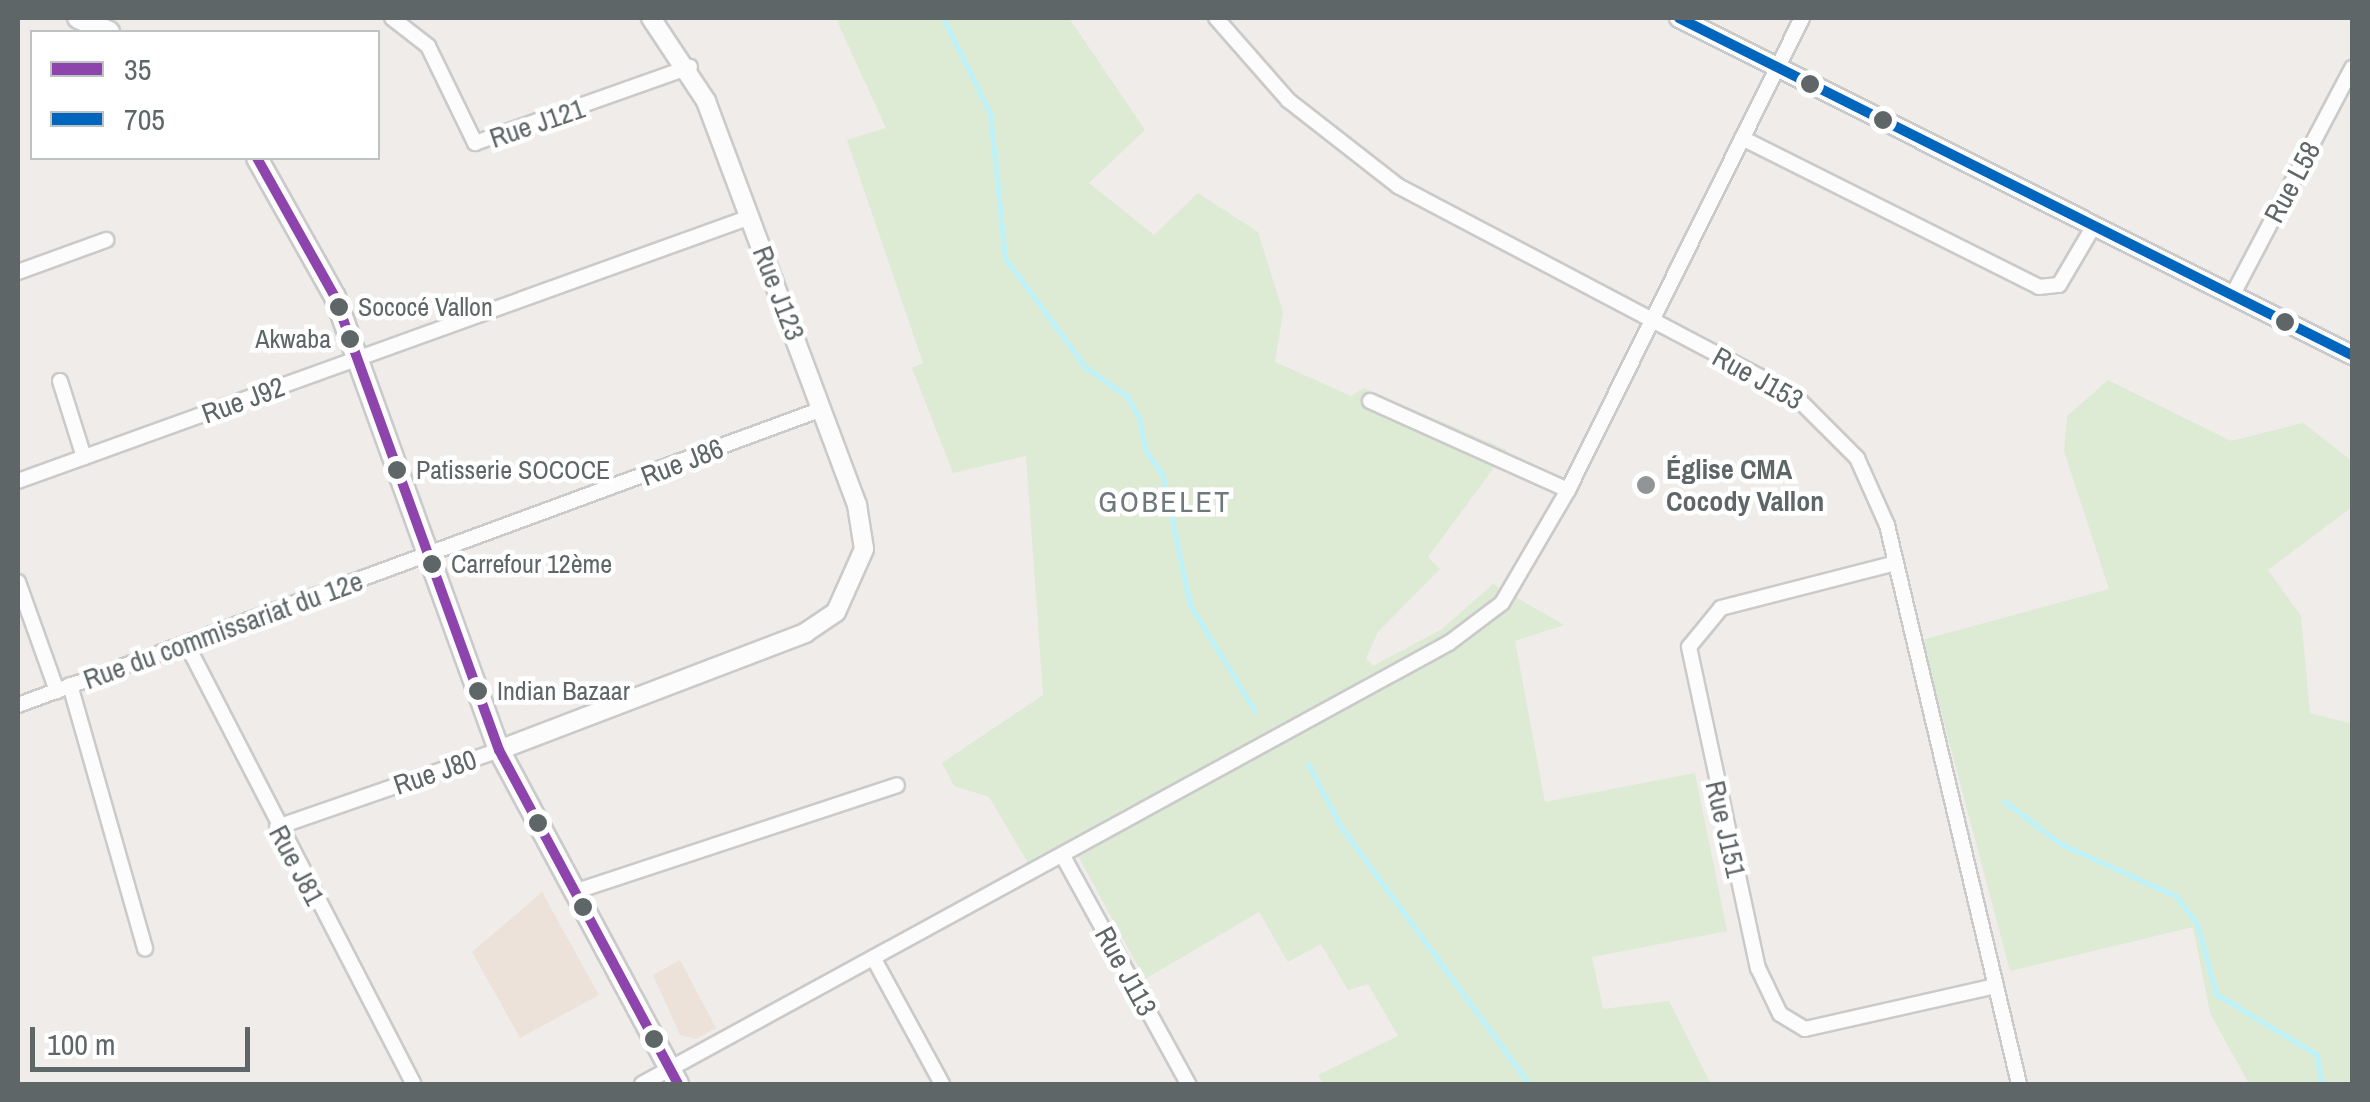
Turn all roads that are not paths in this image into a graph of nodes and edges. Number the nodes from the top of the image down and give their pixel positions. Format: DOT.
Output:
graph roads {
  1 [pos="78,18"];
  2 [pos="392,18"];
  3 [pos="651,18"];
  4 [pos="1216,18"];
  5 [pos="1680,18"];
  6 [pos="1802,18"];
  7 [pos="105,30"];
  8 [pos="1777,66"];
  9 [pos="690,67"];
  10 [pos="2352,68"];
  11 [pos="1742,138"];
  12 [pos="258,160"];
  13 [pos="750,217"];
  14 [pos="2092,229"];
  15 [pos="106,240"];
  16 [pos="18,272"];
  17 [pos="2232,296"];
  18 [pos="1652,322"];
  19 [pos="2352,355"];
  20 [pos="358,358"];
  21 [pos="60,380"];
  22 [pos="1370,401"];
  23 [pos="822,409"];
  24 [pos="84,457"];
  25 [pos="18,481"];
  26 [pos="1568,490"];
  27 [pos="430,557"];
  28 [pos="1896,562"];
  29 [pos="18,582"];
  30 [pos="855,584"];
  31 [pos="186,643"];
  32 [pos="64,688"];
  33 [pos="18,705"];
  34 [pos="499,750"];
  35 [pos="898,785"];
  36 [pos="276,827"];
  37 [pos="1064,858"];
  38 [pos="574,892"];
  39 [pos="145,949"];
  40 [pos="875,962"];
  41 [pos="1996,986"];
  42 [pos="674,1079"];
  43 [pos="414,1084"];
  44 [pos="642,1084"];
  45 [pos="942,1084"];
  46 [pos="1188,1084"];
  47 [pos="2019,1084"];
  1 -- 7 [label="main road"];
  2 -- 9 [label="street, Rue J121"];
  3 -- 9 [label="street, Rue J123"];
  4 -- 18 [label="street, Rue J153"];
  5 -- 8 [label="street"];
  6 -- 8 [label="street"];
  8 -- 11 [label="street"];
  8 -- 14 [label="street"];
  9 -- 13 [label="street, Rue J123"];
  10 -- 17 [label="street, Rue L58"];
  11 -- 14 [label="street"];
  11 -- 18 [label="street"];
  12 -- 20 [label="main road"];
  13 -- 20 [label="street, Rue J92"];
  13 -- 23 [label="street, Rue J123"];
  14 -- 17 [label="street"];
  15 -- 16 [label="street"];
  17 -- 19 [label="street"];
  18 -- 26 [label="street"];
  18 -- 28 [label="street, Rue J153"];
  20 -- 24 [label="street, Rue J92"];
  20 -- 27 [label="main road"];
  21 -- 24 [label="street"];
  22 -- 26 [label="street"];
  23 -- 27 [label="street, Rue J86"];
  23 -- 30 [label="street, Rue J123"];
  24 -- 25 [label="street, Rue J92"];
  26 -- 37 [label="street"];
  27 -- 31 [label="street, Rue du commissariat du 12e"];
  27 -- 34 [label="main road"];
  28 -- 41 [label="street, Rue J153"];
  28 -- 41 [label="street, Rue J151"];
  29 -- 32 [label="street"];
  30 -- 34 [label="street, Rue J80"];
  31 -- 32 [label="street, Rue du commissariat du 12e"];
  31 -- 36 [label="street, Rue J81"];
  32 -- 33 [label="street, Rue du commissariat du 12e"];
  32 -- 39 [label="street"];
  34 -- 36 [label="street, Rue J80"];
  34 -- 38 [label="main road"];
  35 -- 38 [label="street"];
  36 -- 43 [label="street, Rue J81"];
  37 -- 40 [label="street"];
  37 -- 46 [label="street, Rue J113"];
  38 -- 42 [label="main road"];
  40 -- 42 [label="street"];
  40 -- 45 [label="street"];
  41 -- 47 [label="street, Rue J153"];
  42 -- 44 [label="street"];
}
